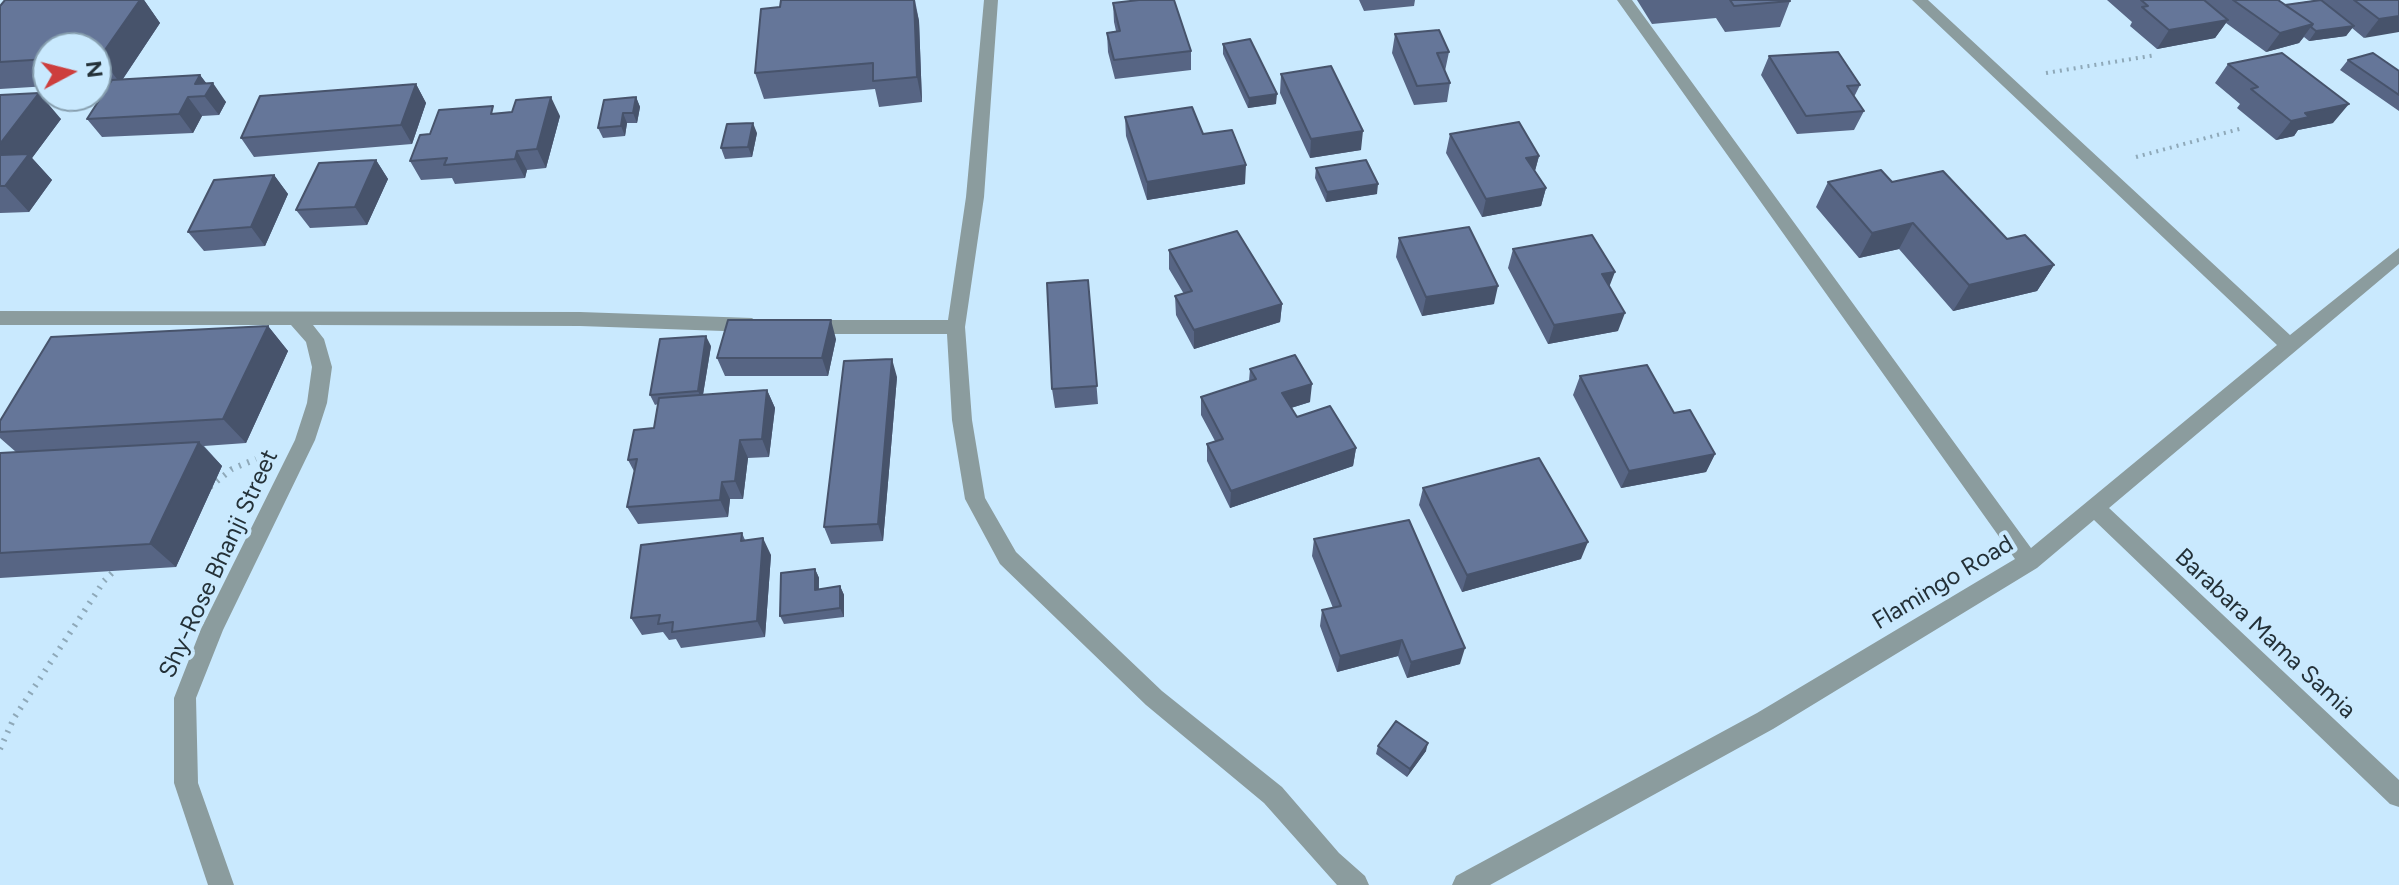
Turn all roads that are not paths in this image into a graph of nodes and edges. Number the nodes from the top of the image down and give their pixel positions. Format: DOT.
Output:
graph roads {
  1 [pos="991,0"];
  2 [pos="1624,0"];
  3 [pos="1919,0"];
  4 [pos="2399,254"];
  5 [pos="0,318"];
  6 [pos="296,319"];
  7 [pos="956,327"];
  8 [pos="2291,347"];
  9 [pos="2096,509"];
  10 [pos="2029,562"];
  11 [pos="2399,796"];
  12 [pos="221,885"];
  13 [pos="1356,885"];
  14 [pos="1465,885"];
  1 -- 7 [label="street"];
  2 -- 10 [label="street"];
  3 -- 8 [label="street"];
  4 -- 8 [label="street, Flamingo Road"];
  5 -- 6 [label="street"];
  6 -- 7 [label="street"];
  6 -- 12 [label="street, Shy-Rose Bhanji Street"];
  7 -- 13 [label="street"];
  8 -- 9 [label="street, Flamingo Road"];
  9 -- 10 [label="street, Flamingo Road"];
  9 -- 11 [label="street, Barabara Mama Samia"];
  10 -- 14 [label="street, Flamingo Road"];
}
